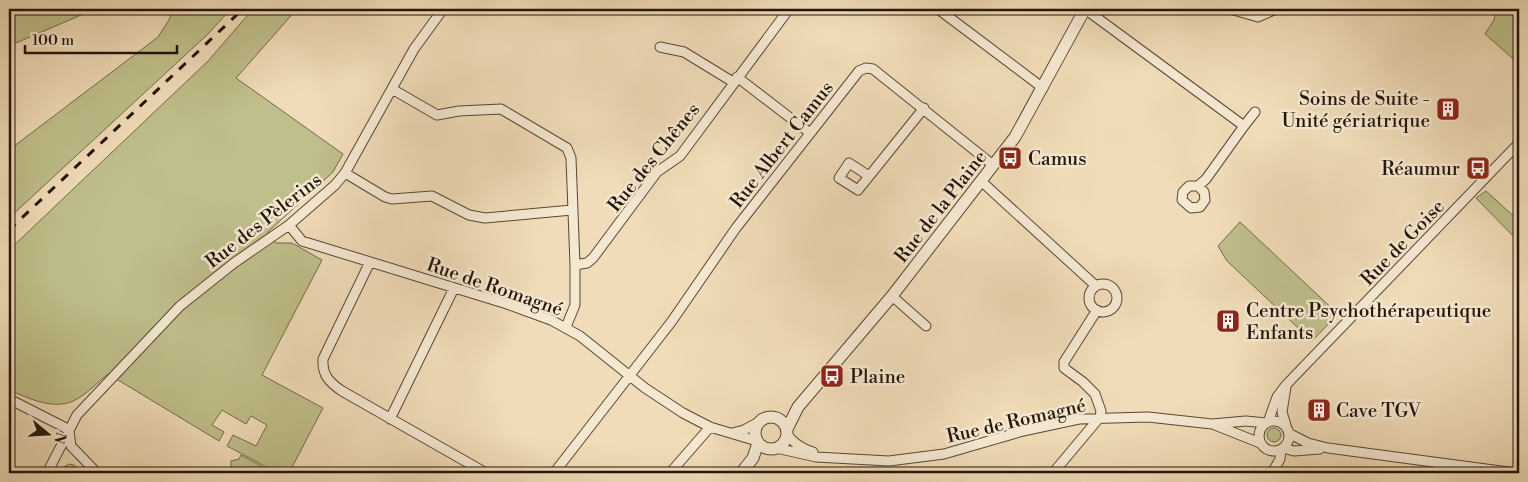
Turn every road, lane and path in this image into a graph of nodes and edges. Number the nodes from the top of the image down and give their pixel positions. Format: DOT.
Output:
graph roads {
  1 [pos="443,9"];
  2 [pos="938,9"];
  3 [pos="1085,9"];
  4 [pos="1230,9"];
  5 [pos="1276,9"];
  6 [pos="785,10"];
  7 [pos="660,47"];
  8 [pos="735,80"];
  9 [pos="1043,88"];
  10 [pos="392,89"];
  11 [pos="924,108"];
  12 [pos="1255,112"];
  13 [pos="1244,126"];
  14 [pos="810,133"];
  15 [pos="1519,143"];
  16 [pos="993,165"];
  17 [pos="345,173"];
  18 [pos="869,176"];
  19 [pos="981,181"];
  20 [pos="1198,186"];
  21 [pos="572,210"];
  22 [pos="289,225"];
  23 [pos="370,262"];
  24 [pos="575,265"];
  25 [pos="1096,286"];
  26 [pos="454,288"];
  27 [pos="892,296"];
  28 [pos="1097,310"];
  29 [pos="926,326"];
  30 [pos="566,327"];
  31 [pos="631,376"];
  32 [pos="1286,385"];
  33 [pos="9,399"];
  34 [pos="798,407"];
  35 [pos="776,417"];
  36 [pos="1100,417"];
  37 [pos="390,419"];
  38 [pos="1267,422"];
  39 [pos="758,423"];
  40 [pos="1212,424"];
  41 [pos="710,427"];
  42 [pos="1288,430"];
  43 [pos="69,431"];
  44 [pos="787,431"];
  45 [pos="731,433"];
  46 [pos="757,442"];
  47 [pos="1260,443"];
  48 [pos="1328,448"];
  49 [pos="774,449"];
  50 [pos="1282,449"];
  51 [pos="1267,450"];
  52 [pos="828,457"];
  53 [pos="754,458"];
  54 [pos="47,473"];
  55 [pos="96,473"];
  56 [pos="486,473"];
  57 [pos="554,473"];
  58 [pos="670,473"];
  59 [pos="740,473"];
  60 [pos="1054,473"];
  61 [pos="1271,473"];
  62 [pos="1516,473"];
  1 -- 10 [label="street, Rue des Pèlerins"];
  2 -- 9 [label="street"];
  3 -- 9 [label="street, Rue de la Plaine"];
  3 -- 13 [label="street"];
  4 -- 5 [label="street"];
  6 -- 8 [label="street, Rue des Chênes"];
  7 -- 8 [label="street"];
  8 -- 14 [label="street"];
  8 -- 24 [label="street, Rue des Chênes"];
  9 -- 16 [label="street, Rue de la Plaine"];
  10 -- 17 [label="street, Rue des Pèlerins"];
  10 -- 21 [label="street"];
  11 -- 14 [label="street, Rue Albert Camus"];
  11 -- 16 [label="street, Rue Albert Camus"];
  11 -- 18 [label="street"];
  12 -- 13 [label="street"];
  13 -- 20 [label="street"];
  14 -- 31 [label="street, Rue Albert Camus"];
  15 -- 32 [label="street, Rue de Goise"];
  16 -- 19 [label="street, Rue de la Plaine"];
  17 -- 21 [label="street"];
  17 -- 22 [label="street, Rue des Pèlerins"];
  19 -- 25 [label="street"];
  19 -- 27 [label="street, Rue de la Plaine"];
  21 -- 24 [label="street"];
  22 -- 23 [label="street, Rue de Romagné"];
  22 -- 43 [label="street, Rue des Pèlerins"];
  23 -- 26 [label="street, Rue de Romagné"];
  23 -- 37 [label="street"];
  24 -- 30 [label="street"];
  25 -- 28 [label="street"];
  25 -- 28 [label="street"];
  26 -- 30 [label="street, Rue de Romagné"];
  26 -- 37 [label="street"];
  27 -- 29 [label="street"];
  27 -- 34 [label="street, Rue de la Plaine"];
  28 -- 36 [label="street"];
  30 -- 31 [label="street, Rue de Romagné"];
  31 -- 41 [label="street, Rue de Romagné"];
  31 -- 57 [label="street, Rue Albert Camus"];
  32 -- 38 [label="street, Rue de Goise"];
  32 -- 42 [label="street"];
  33 -- 43 [label="street"];
  34 -- 35 [label="street, Rue de la Plaine"];
  34 -- 44 [label="street, Rue de la Plaine"];
  35 -- 39 [label="street"];
  35 -- 44 [label="street"];
  36 -- 40 [label="street, Rue de Romagné"];
  36 -- 52 [label="street, Rue de Romagné"];
  36 -- 60 [label="street"];
  37 -- 56 [label="street"];
  38 -- 40 [label="street, Rue de Romagné"];
  38 -- 42 [label="street"];
  38 -- 47 [label="street"];
  39 -- 45 [label="street"];
  39 -- 46 [label="street"];
  40 -- 47 [label="street, Rue de Romagné"];
  41 -- 45 [label="street, Rue de Romagné"];
  41 -- 58 [label="street"];
  42 -- 48 [label="street"];
  42 -- 50 [label="street"];
  43 -- 54 [label="street, Rue des Pèlerins"];
  43 -- 55 [label="street"];
  44 -- 49 [label="street"];
  44 -- 52 [label="street, Rue de Romagné"];
  45 -- 46 [label="street, Rue de Romagné"];
  46 -- 49 [label="street"];
  46 -- 53 [label="street"];
  47 -- 51 [label="street"];
  48 -- 50 [label="street"];
  48 -- 62 [label="street"];
  49 -- 52 [label="street, Rue de Romagné"];
  49 -- 53 [label="street"];
  50 -- 51 [label="street"];
  50 -- 61 [label="street"];
  51 -- 61 [label="street"];
  53 -- 59 [label="street"];
}
